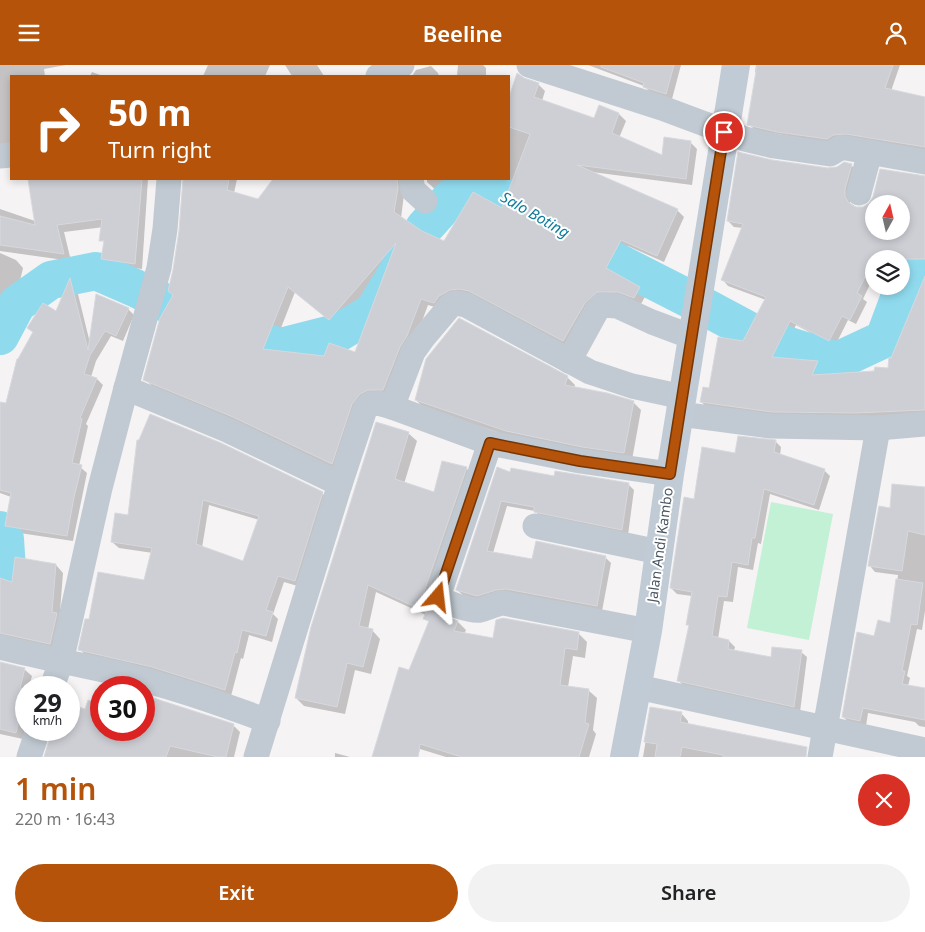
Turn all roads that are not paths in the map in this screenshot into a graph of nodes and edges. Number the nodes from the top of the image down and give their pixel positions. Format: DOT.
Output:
graph roads {
  1 [pos="403,65"];
  2 [pos="529,65"];
  3 [pos="736,65"];
  4 [pos="380,75"];
  5 [pos="724,132"];
  6 [pos="870,151"];
  7 [pos="925,162"];
  8 [pos="169,180"];
  9 [pos="411,180"];
  10 [pos="859,193"];
  11 [pos="425,201"];
  12 [pos="692,337"];
  13 [pos="569,361"];
  14 [pos="126,388"];
  15 [pos="681,405"];
  16 [pos="392,407"];
  17 [pos="925,424"];
  18 [pos="878,428"];
  19 [pos="490,443"];
  20 [pos="670,474"];
  21 [pos="340,484"];
  22 [pos="535,525"];
  23 [pos="659,552"];
  24 [pos="648,631"];
  25 [pos="0,647"];
  26 [pos="61,662"];
  27 [pos="56,676"];
  28 [pos="638,687"];
  29 [pos="268,721"];
  30 [pos="825,729"];
  31 [pos="34,741"];
  32 [pos="925,750"];
  33 [pos="28,757"];
  34 [pos="256,757"];
  35 [pos="624,757"];
  36 [pos="820,757"];
  1 -- 4 [label="street"];
  2 -- 5 [label="street"];
  3 -- 5 [label="street, Jalan Andi Kambo"];
  5 -- 6 [label="street"];
  5 -- 12 [label="street, Jalan Andi Kambo"];
  6 -- 7 [label="street"];
  6 -- 10 [label="street"];
  8 -- 14 [label="street"];
  9 -- 11 [label="street"];
  12 -- 13 [label="street"];
  12 -- 15 [label="street, Jalan Andi Kambo"];
  13 -- 15 [label="street"];
  13 -- 16 [label="street"];
  14 -- 21 [label="street"];
  14 -- 26 [label="street"];
  15 -- 18 [label="street"];
  15 -- 20 [label="street, Jalan Andi Kambo"];
  16 -- 19 [label="street"];
  16 -- 21 [label="street"];
  17 -- 18 [label="street"];
  18 -- 30 [label="street"];
  19 -- 20 [label="street"];
  19 -- 24 [label="street"];
  20 -- 23 [label="street, Jalan Andi Kambo"];
  21 -- 29 [label="street"];
  22 -- 23 [label="street"];
  23 -- 24 [label="street, Jalan Andi Kambo"];
  24 -- 28 [label="street, Jalan Andi Kambo"];
  25 -- 26 [label="street"];
  26 -- 27 [label="street"];
  26 -- 29 [label="street"];
  28 -- 30 [label="street"];
  28 -- 35 [label="street, Jalan Andi Kambo"];
  29 -- 34 [label="street"];
  30 -- 32 [label="street"];
  30 -- 36 [label="street"];
  31 -- 33 [label="street"];
}
